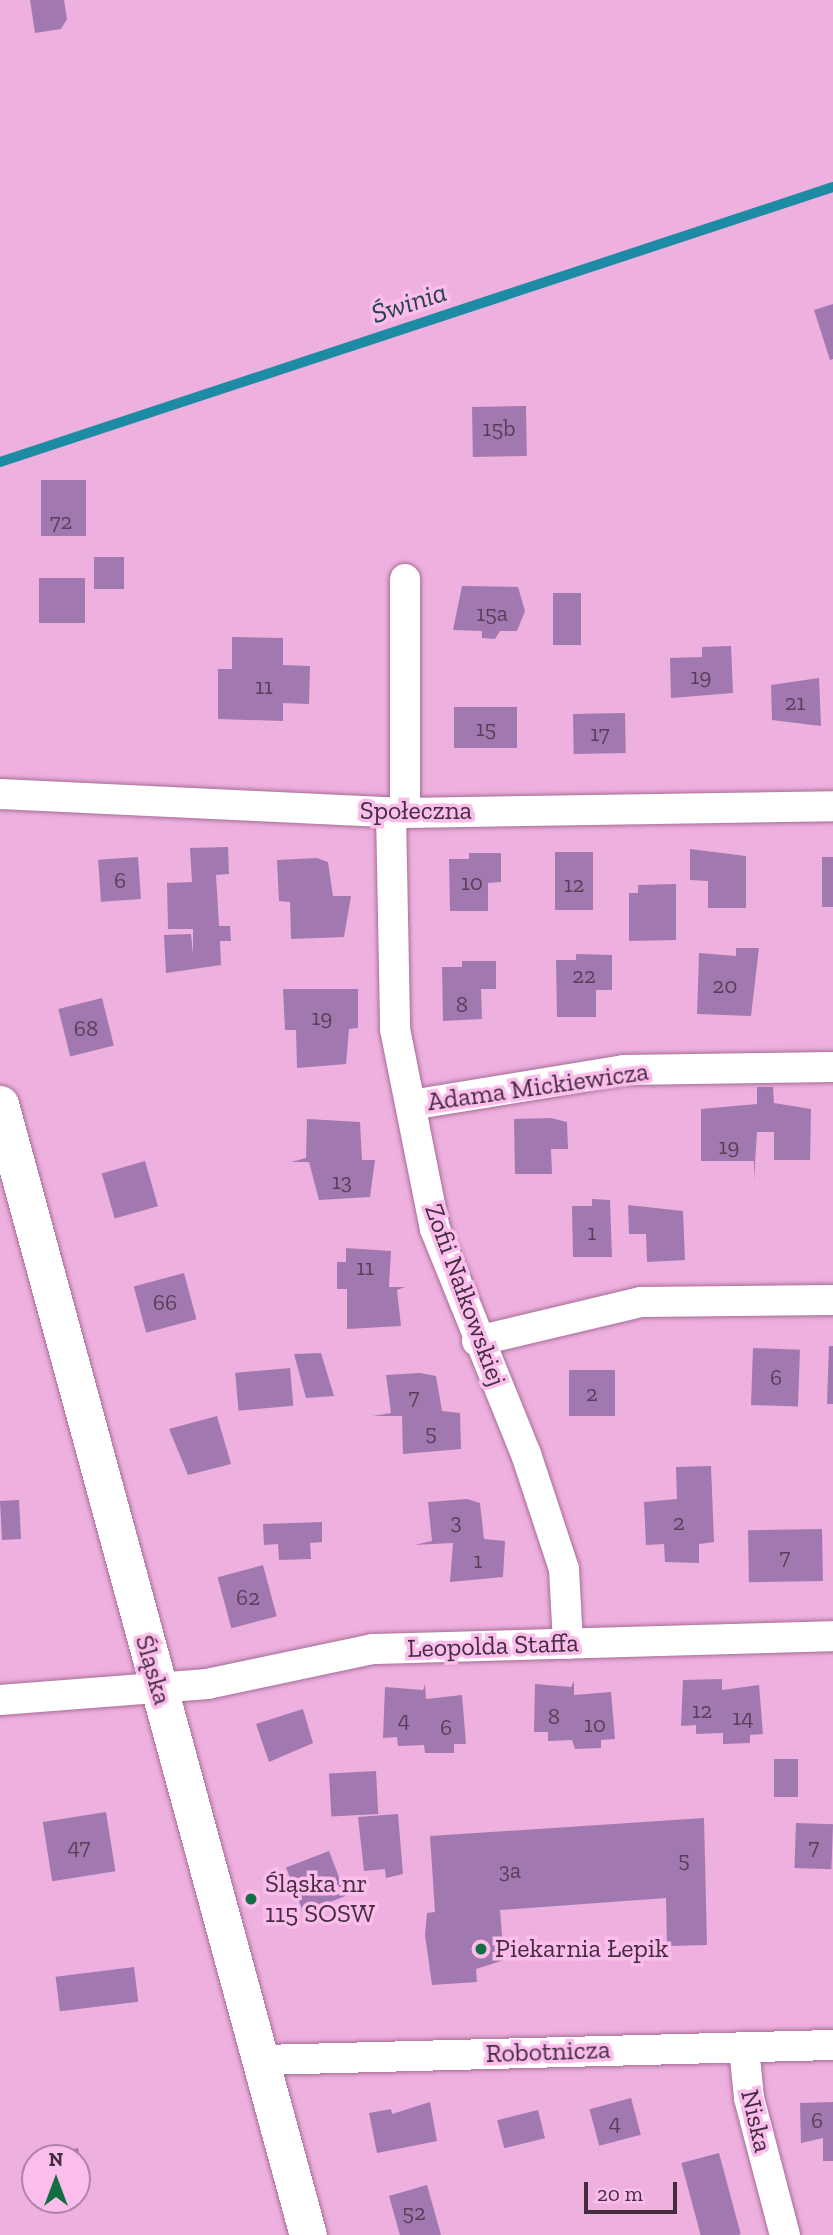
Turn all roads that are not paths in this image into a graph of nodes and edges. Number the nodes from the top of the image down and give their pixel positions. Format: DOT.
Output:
graph roads {
  1 [pos="405,579"];
  2 [pos="0,794"];
  3 [pos="833,806"];
  4 [pos="398,813"];
  5 [pos="833,1067"];
  6 [pos="0,1104"];
  7 [pos="411,1105"];
  8 [pos="833,1300"];
  9 [pos="477,1341"];
  10 [pos="833,1636"];
  11 [pos="568,1644"];
  12 [pos="158,1688"];
  13 [pos="0,1700"];
  14 [pos="833,2045"];
  15 [pos="744,2047"];
  16 [pos="263,2060"];
  17 [pos="308,2235"];
  18 [pos="785,2235"];
  1 -- 4 [label="street, Zofii Nałkowskiej"];
  2 -- 4 [label="street, Społeczna"];
  3 -- 4 [label="street, Społeczna"];
  4 -- 7 [label="street, Zofii Nałkowskiej"];
  5 -- 7 [label="street, Adama Mickiewicza"];
  6 -- 12 [label="street, Śląska"];
  7 -- 9 [label="street, Zofii Nałkowskiej"];
  8 -- 9 [label="street"];
  9 -- 11 [label="street, Zofii Nałkowskiej"];
  10 -- 11 [label="street, Leopolda Staffa"];
  11 -- 12 [label="street, Leopolda Staffa"];
  12 -- 13 [label="street, Leopolda Staffa"];
  12 -- 16 [label="street, Śląska"];
  14 -- 15 [label="street, Robotnicza"];
  15 -- 16 [label="street, Robotnicza"];
  15 -- 18 [label="street, Niska"];
  16 -- 17 [label="street, Śląska"];
}
